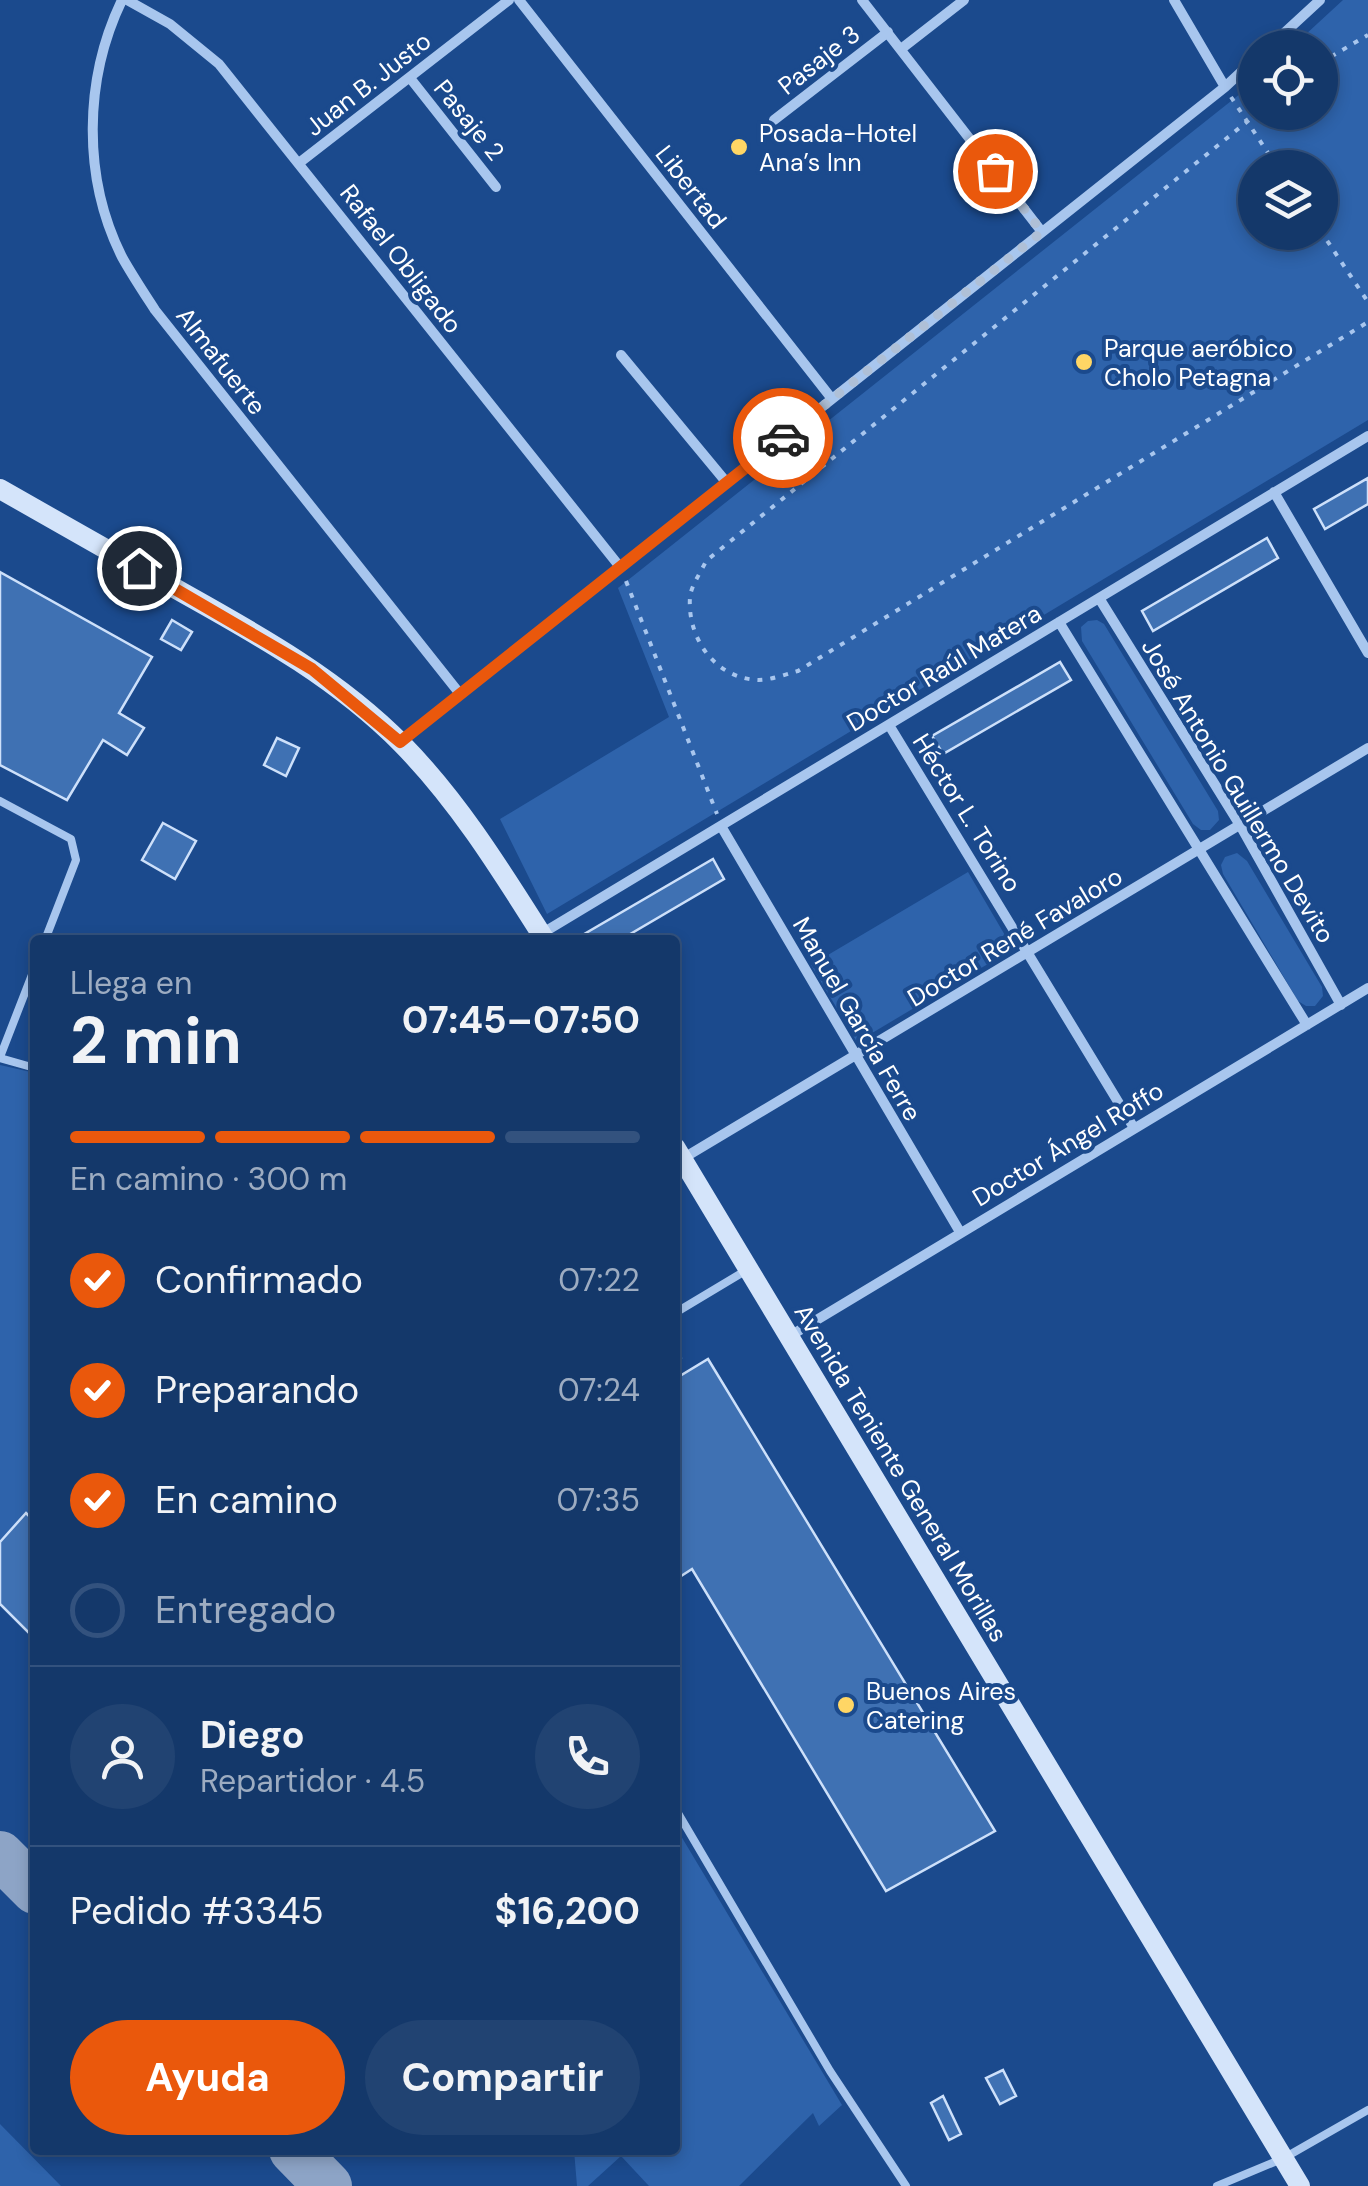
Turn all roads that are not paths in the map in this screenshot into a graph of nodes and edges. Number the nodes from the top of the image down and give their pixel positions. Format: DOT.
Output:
graph roads {
  1 [pos="124,0"];
  2 [pos="509,0"];
  3 [pos="519,0"];
  4 [pos="862,0"];
  5 [pos="964,0"];
  6 [pos="1174,0"];
  7 [pos="1320,0"];
  8 [pos="1288,30"];
  9 [pos="888,32"];
  10 [pos="901,49"];
  11 [pos="1238,75"];
  12 [pos="410,78"];
  13 [pos="1225,87"];
  14 [pos="774,120"];
  15 [pos="299,163"];
  16 [pos="496,187"];
  17 [pos="1042,232"];
  18 [pos="621,355"];
  19 [pos="832,399"];
  20 [pos="1368,436"];
  21 [pos="727,483"];
  22 [pos="0,489"];
  23 [pos="1274,492"];
  24 [pos="620,567"];
  25 [pos="1099,598"];
  26 [pos="1059,622"];
  27 [pos="1368,653"];
  28 [pos="460,694"];
  29 [pos="889,724"];
  30 [pos="400,742"];
  31 [pos="1368,748"];
  32 [pos="0,800"];
  33 [pos="1240,825"];
  34 [pos="721,826"];
  35 [pos="1199,850"];
  36 [pos="47,935"];
  37 [pos="542,935"];
  38 [pos="546,935"];
  39 [pos="1029,952"];
  40 [pos="30,979"];
  41 [pos="1368,988"];
  42 [pos="1340,1005"];
  43 [pos="1308,1025"];
  44 [pos="854,1056"];
  45 [pos="0,1057"];
  46 [pos="30,1066"];
  47 [pos="1134,1128"];
  48 [pos="680,1152"];
  49 [pos="680,1155"];
  50 [pos="960,1232"];
  51 [pos="749,1269"];
  52 [pos="680,1310"];
  53 [pos="790,1336"];
  54 [pos="680,1816"];
  55 [pos="1368,2110"];
  56 [pos="1284,2158"];
  57 [pos="1220,2185"];
  58 [pos="906,2186"];
  59 [pos="1300,2186"];
  1 -- 15 [label="street, Rafael Obligado"];
  1 -- 28 [label="street, Almafuerte"];
  2 -- 12 [label="street, Juan B. Justo"];
  3 -- 19 [label="street, Libertad"];
  4 -- 9 [label="street"];
  5 -- 10 [label="street"];
  6 -- 13 [label="street"];
  7 -- 8 [label="street"];
  9 -- 10 [label="street"];
  9 -- 14 [label="street, Pasaje 3"];
  10 -- 17 [label="street"];
  11 -- 13 [label="street"];
  12 -- 15 [label="street, Juan B. Justo"];
  12 -- 16 [label="street, Pasaje 2"];
  13 -- 17 [label="street"];
  15 -- 24 [label="street, Rafael Obligado"];
  17 -- 19 [label="street"];
  18 -- 21 [label="street"];
  19 -- 21 [label="street"];
  20 -- 23 [label="street, Doctor Raúl Matera"];
  21 -- 24 [label="street"];
  22 -- 30 [label="main road"];
  23 -- 25 [label="street, Doctor Raúl Matera"];
  23 -- 27 [label="street"];
  24 -- 28 [label="street"];
  25 -- 26 [label="street, Doctor Raúl Matera"];
  25 -- 33 [label="street, José Antonio Guillermo Devito"];
  26 -- 29 [label="street, Doctor Raúl Matera"];
  26 -- 35 [label="street"];
  28 -- 30 [label="street"];
  29 -- 34 [label="street, Doctor Raúl Matera"];
  29 -- 39 [label="street, Héctor L. Torino"];
  30 -- 37 [label="main road"];
  31 -- 33 [label="street, Doctor René Favaloro"];
  32 -- 36 [label="lane"];
  33 -- 35 [label="street, Doctor René Favaloro"];
  33 -- 42 [label="street, José Antonio Guillermo Devito"];
  34 -- 38 [label="street, Doctor Raúl Matera"];
  34 -- 44 [label="street, Manuel García Ferre"];
  35 -- 39 [label="street, Doctor René Favaloro"];
  35 -- 43 [label="street"];
  39 -- 44 [label="street, Doctor René Favaloro"];
  39 -- 47 [label="street, Héctor L. Torino"];
  40 -- 45 [label="lane"];
  41 -- 42 [label="street, Doctor Ángel Roffo"];
  42 -- 43 [label="street, Doctor Ángel Roffo"];
  43 -- 47 [label="street, Doctor Ángel Roffo"];
  44 -- 48 [label="street, Doctor René Favaloro"];
  44 -- 50 [label="street, Manuel García Ferre"];
  45 -- 46 [label="lane"];
  47 -- 50 [label="street, Doctor Ángel Roffo"];
  49 -- 51 [label="main road, Avenida Teniente General Morillas"];
  50 -- 53 [label="street, Doctor Ángel Roffo"];
  51 -- 52 [label="lane"];
  51 -- 53 [label="main road, Avenida Teniente General Morillas"];
  53 -- 56 [label="main road, Avenida Teniente General Morillas"];
  54 -- 58 [label="lane"];
  55 -- 56 [label="lane"];
  56 -- 57 [label="lane"];
  56 -- 59 [label="main road, Avenida Teniente General Morillas"];
}
